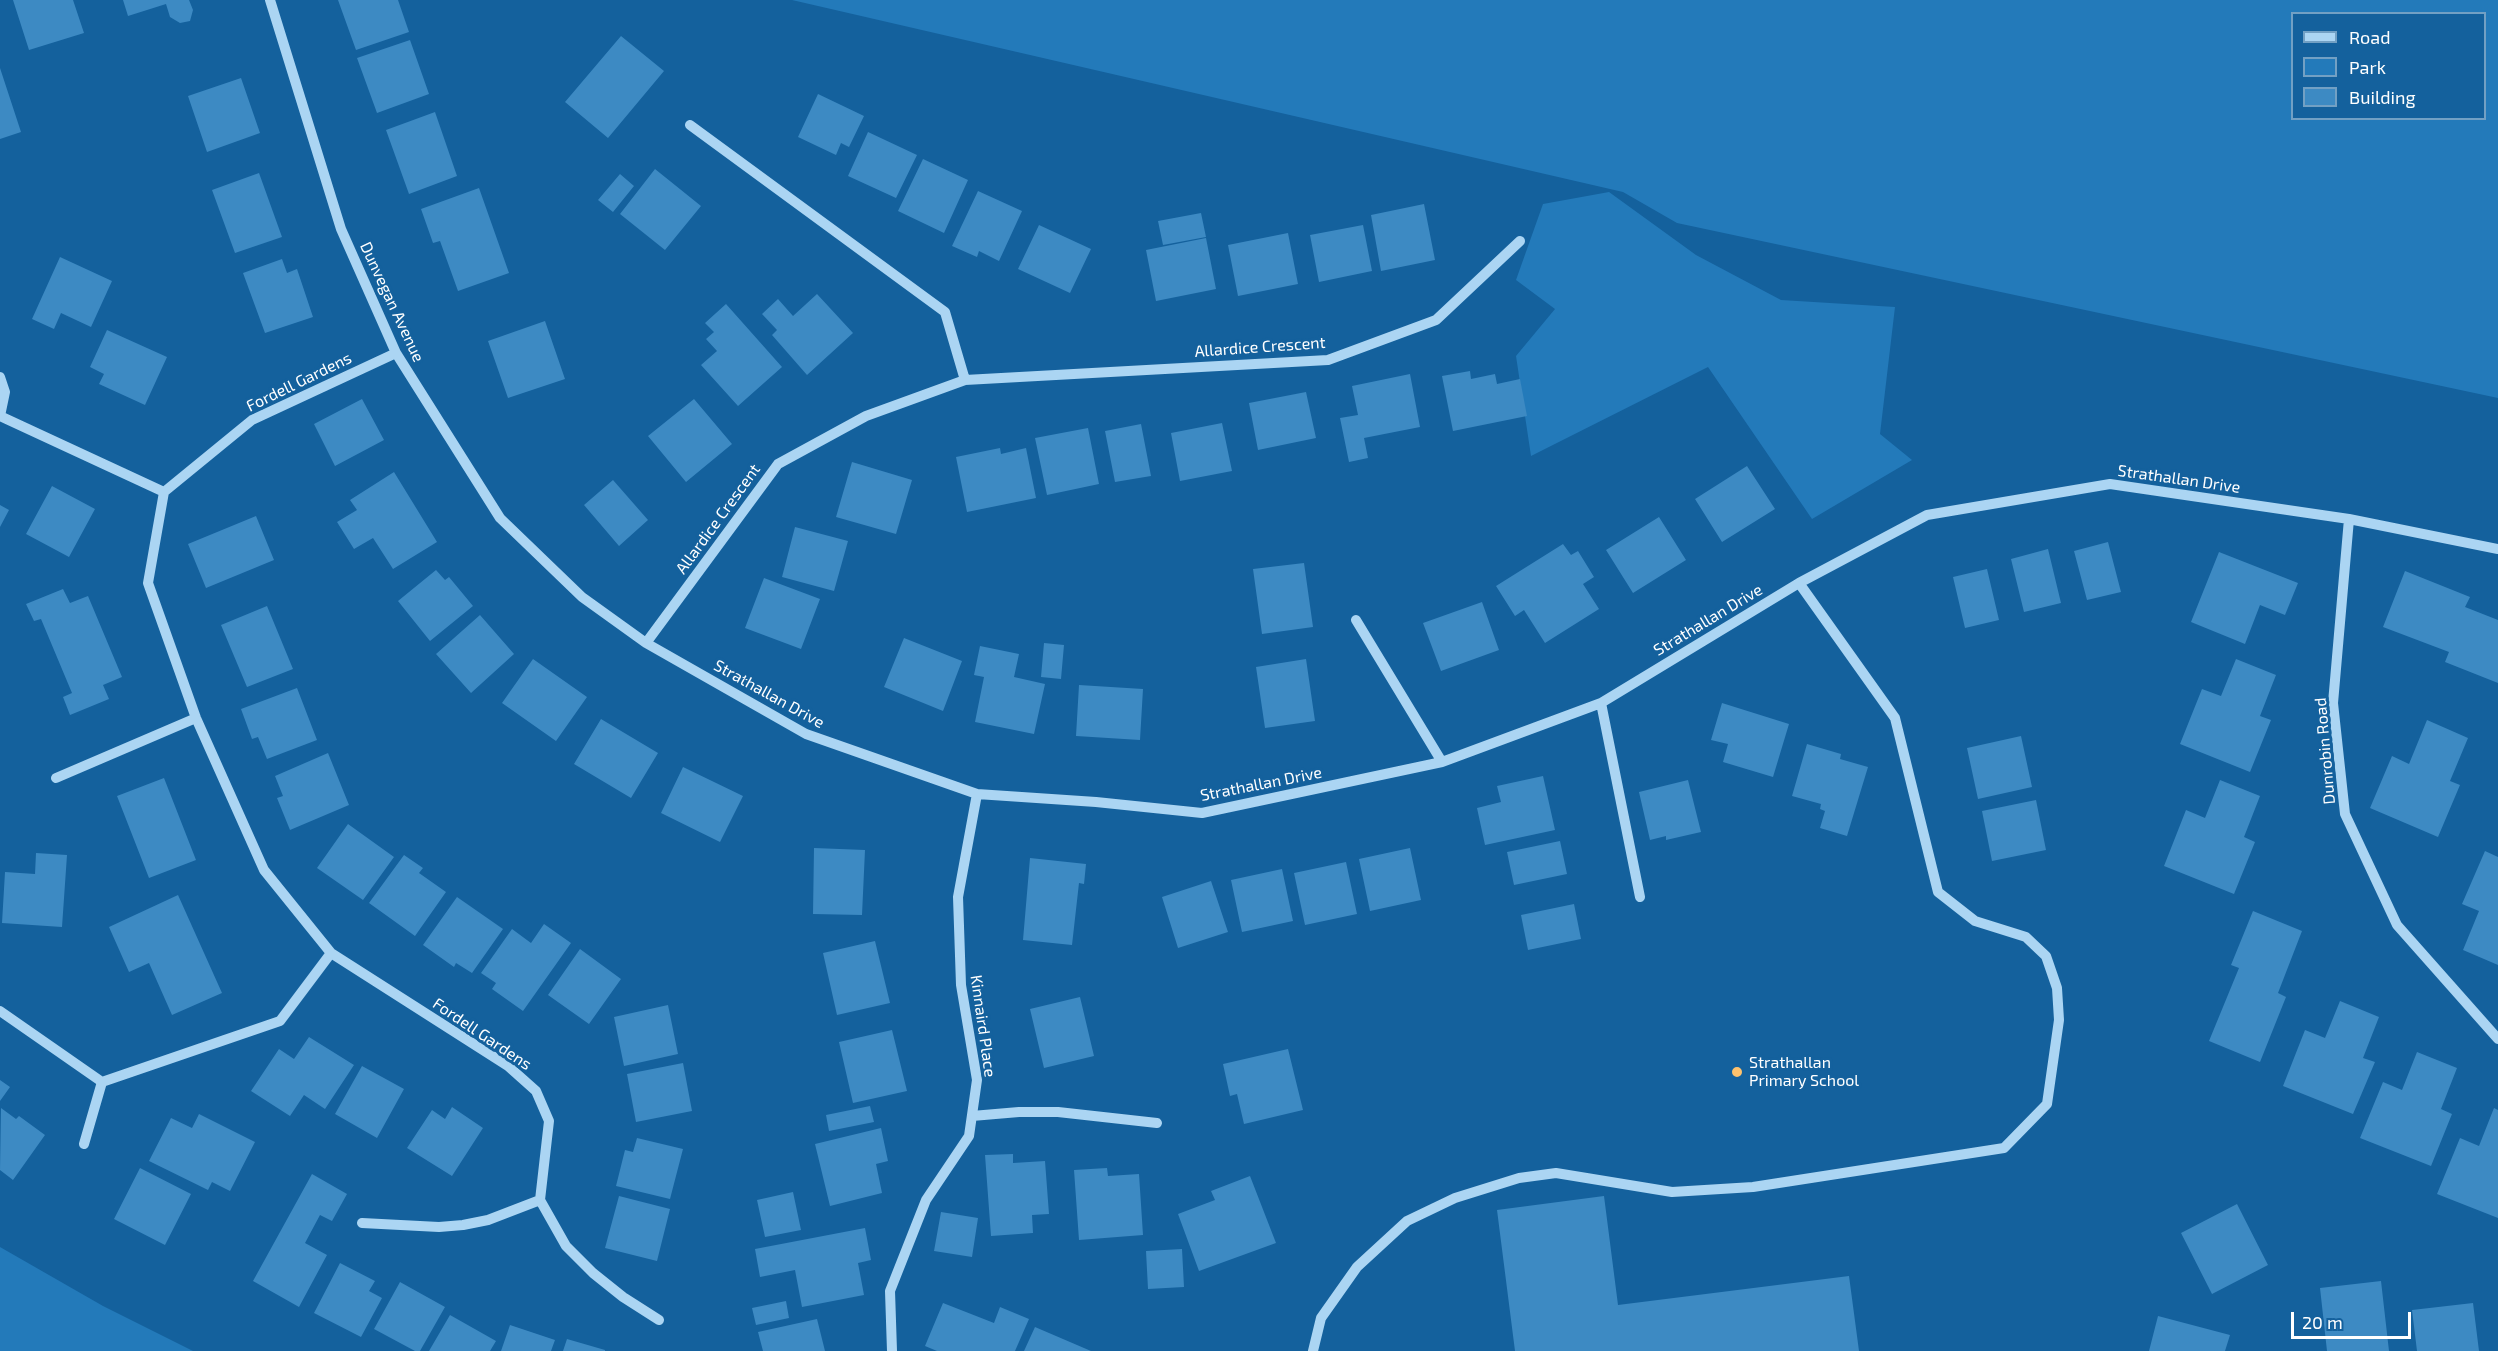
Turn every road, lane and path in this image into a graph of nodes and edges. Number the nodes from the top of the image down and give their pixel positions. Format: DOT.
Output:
graph roads {
  1 [pos="270,0"];
  2 [pos="690,125"];
  3 [pos="1520,241"];
  4 [pos="396,353"];
  5 [pos="0,377"];
  6 [pos="965,380"];
  7 [pos="164,492"];
  8 [pos="2349,519"];
  9 [pos="2498,549"];
  10 [pos="1799,583"];
  11 [pos="1356,620"];
  12 [pos="646,643"];
  13 [pos="1601,703"];
  14 [pos="195,718"];
  15 [pos="1442,762"];
  16 [pos="56,778"];
  17 [pos="977,794"];
  18 [pos="1640,897"];
  19 [pos="331,953"];
  20 [pos="0,1011"];
  21 [pos="2498,1040"];
  22 [pos="102,1082"];
  23 [pos="972,1116"];
  24 [pos="1157,1123"];
  25 [pos="84,1144"];
  26 [pos="540,1200"];
  27 [pos="362,1223"];
  28 [pos="659,1320"];
  29 [pos="892,1351"];
  30 [pos="1313,1351"];
  1 -- 4 [label="street, Dunvegan Avenue"];
  2 -- 6 [label="street"];
  3 -- 6 [label="street, Allardice Crescent"];
  4 -- 7 [label="street, Fordell Gardens"];
  4 -- 12 [label="street, Dunvegan Avenue"];
  5 -- 7 [label="street"];
  6 -- 12 [label="street, Allardice Crescent"];
  7 -- 14 [label="street, Fordell Gardens"];
  8 -- 9 [label="street, Strathallan Drive"];
  8 -- 10 [label="street, Strathallan Drive"];
  8 -- 21 [label="street, Dunrobin Road"];
  10 -- 13 [label="street, Strathallan Drive"];
  10 -- 30 [label="street"];
  11 -- 15 [label="street"];
  12 -- 17 [label="street, Strathallan Drive"];
  13 -- 15 [label="street, Strathallan Drive"];
  13 -- 18 [label="street"];
  14 -- 16 [label="street"];
  14 -- 19 [label="street, Fordell Gardens"];
  15 -- 17 [label="street, Strathallan Drive"];
  17 -- 23 [label="street, Kinnaird Place"];
  19 -- 22 [label="street"];
  19 -- 26 [label="street, Fordell Gardens"];
  20 -- 22 [label="street"];
  22 -- 25 [label="street"];
  23 -- 24 [label="street"];
  23 -- 29 [label="street, Kinnaird Place"];
  26 -- 27 [label="street"];
  26 -- 28 [label="street"];
}
